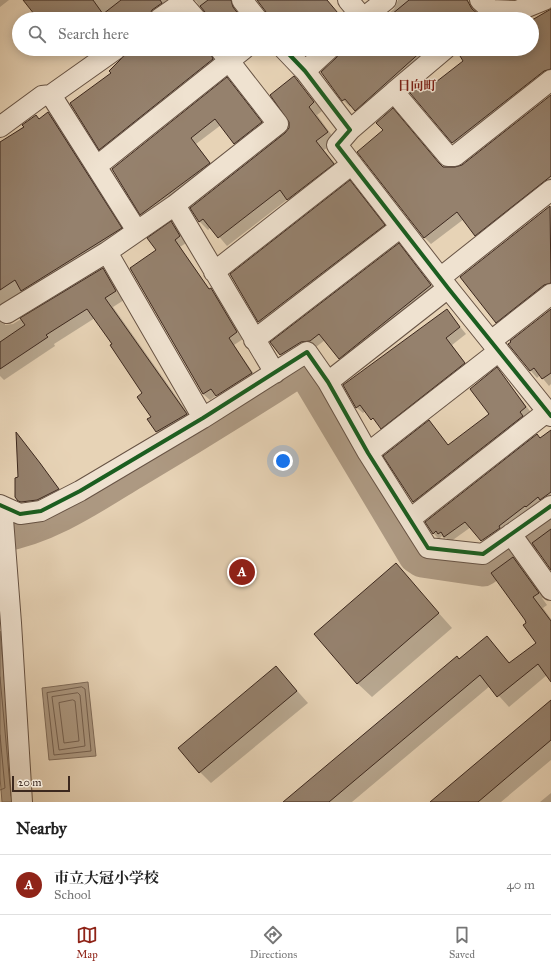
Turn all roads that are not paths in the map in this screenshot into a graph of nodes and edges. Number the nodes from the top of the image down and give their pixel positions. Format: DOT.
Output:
graph roads {
  1 [pos="242,0"];
  2 [pos="348,0"];
  3 [pos="386,0"];
  4 [pos="544,0"];
  5 [pos="484,10"];
  6 [pos="169,12"];
  7 [pos="190,12"];
  8 [pos="251,12"];
  9 [pos="357,12"];
  10 [pos="370,12"];
  11 [pos="106,56"];
  12 [pos="227,56"];
  13 [pos="233,56"];
  14 [pos="291,56"];
  15 [pos="321,56"];
  16 [pos="437,56"];
  17 [pos="305,71"];
  18 [pos="551,80"];
  19 [pos="394,92"];
  20 [pos="51,95"];
  21 [pos="0,127"];
  22 [pos="350,130"];
  23 [pos="352,164"];
  24 [pos="97,166"];
  25 [pos="551,190"];
  26 [pos="175,205"];
  27 [pos="401,227"];
  28 [pos="137,231"];
  29 [pos="107,252"];
  30 [pos="214,272"];
  31 [pos="444,283"];
  32 [pos="551,294"];
  33 [pos="7,313"];
  34 [pos="254,340"];
  35 [pos="495,346"];
  36 [pos="274,372"];
  37 [pos="328,382"];
  38 [pos="549,413"];
  39 [pos="203,418"];
  40 [pos="368,453"];
  41 [pos="1,506"];
  42 [pos="551,506"];
  43 [pos="410,519"];
  44 [pos="516,541"];
  45 [pos="551,590"];
  46 [pos="22,802"];
  1 -- 8 [label="street"];
  2 -- 9 [label="street"];
  3 -- 10 [label="street"];
  4 -- 5 [label="street"];
  6 -- 7 [label="street"];
  11 -- 20 [label="street"];
  12 -- 24 [label="street"];
  13 -- 26 [label="street"];
  14 -- 17 [label="street"];
  15 -- 17 [label="street"];
  16 -- 19 [label="street"];
  17 -- 22 [label="street"];
  18 -- 19 [label="street"];
  19 -- 22 [label="street"];
  20 -- 21 [label="street"];
  20 -- 24 [label="street"];
  22 -- 23 [label="street"];
  23 -- 27 [label="street"];
  23 -- 30 [label="street"];
  24 -- 28 [label="street"];
  25 -- 31 [label="street"];
  26 -- 28 [label="street"];
  26 -- 30 [label="street"];
  27 -- 31 [label="street"];
  27 -- 34 [label="street"];
  28 -- 29 [label="street"];
  29 -- 33 [label="street"];
  29 -- 39 [label="street"];
  30 -- 34 [label="street"];
  31 -- 35 [label="street"];
  31 -- 37 [label="street"];
  32 -- 35 [label="street"];
  34 -- 36 [label="street"];
  35 -- 38 [label="street"];
  35 -- 40 [label="street"];
  36 -- 37 [label="street"];
  36 -- 39 [label="street"];
  37 -- 40 [label="street"];
  38 -- 43 [label="street"];
  39 -- 41 [label="street"];
  40 -- 43 [label="street"];
  41 -- 46 [label="street"];
  42 -- 44 [label="street"];
  43 -- 44 [label="street"];
  44 -- 45 [label="street"];
}
